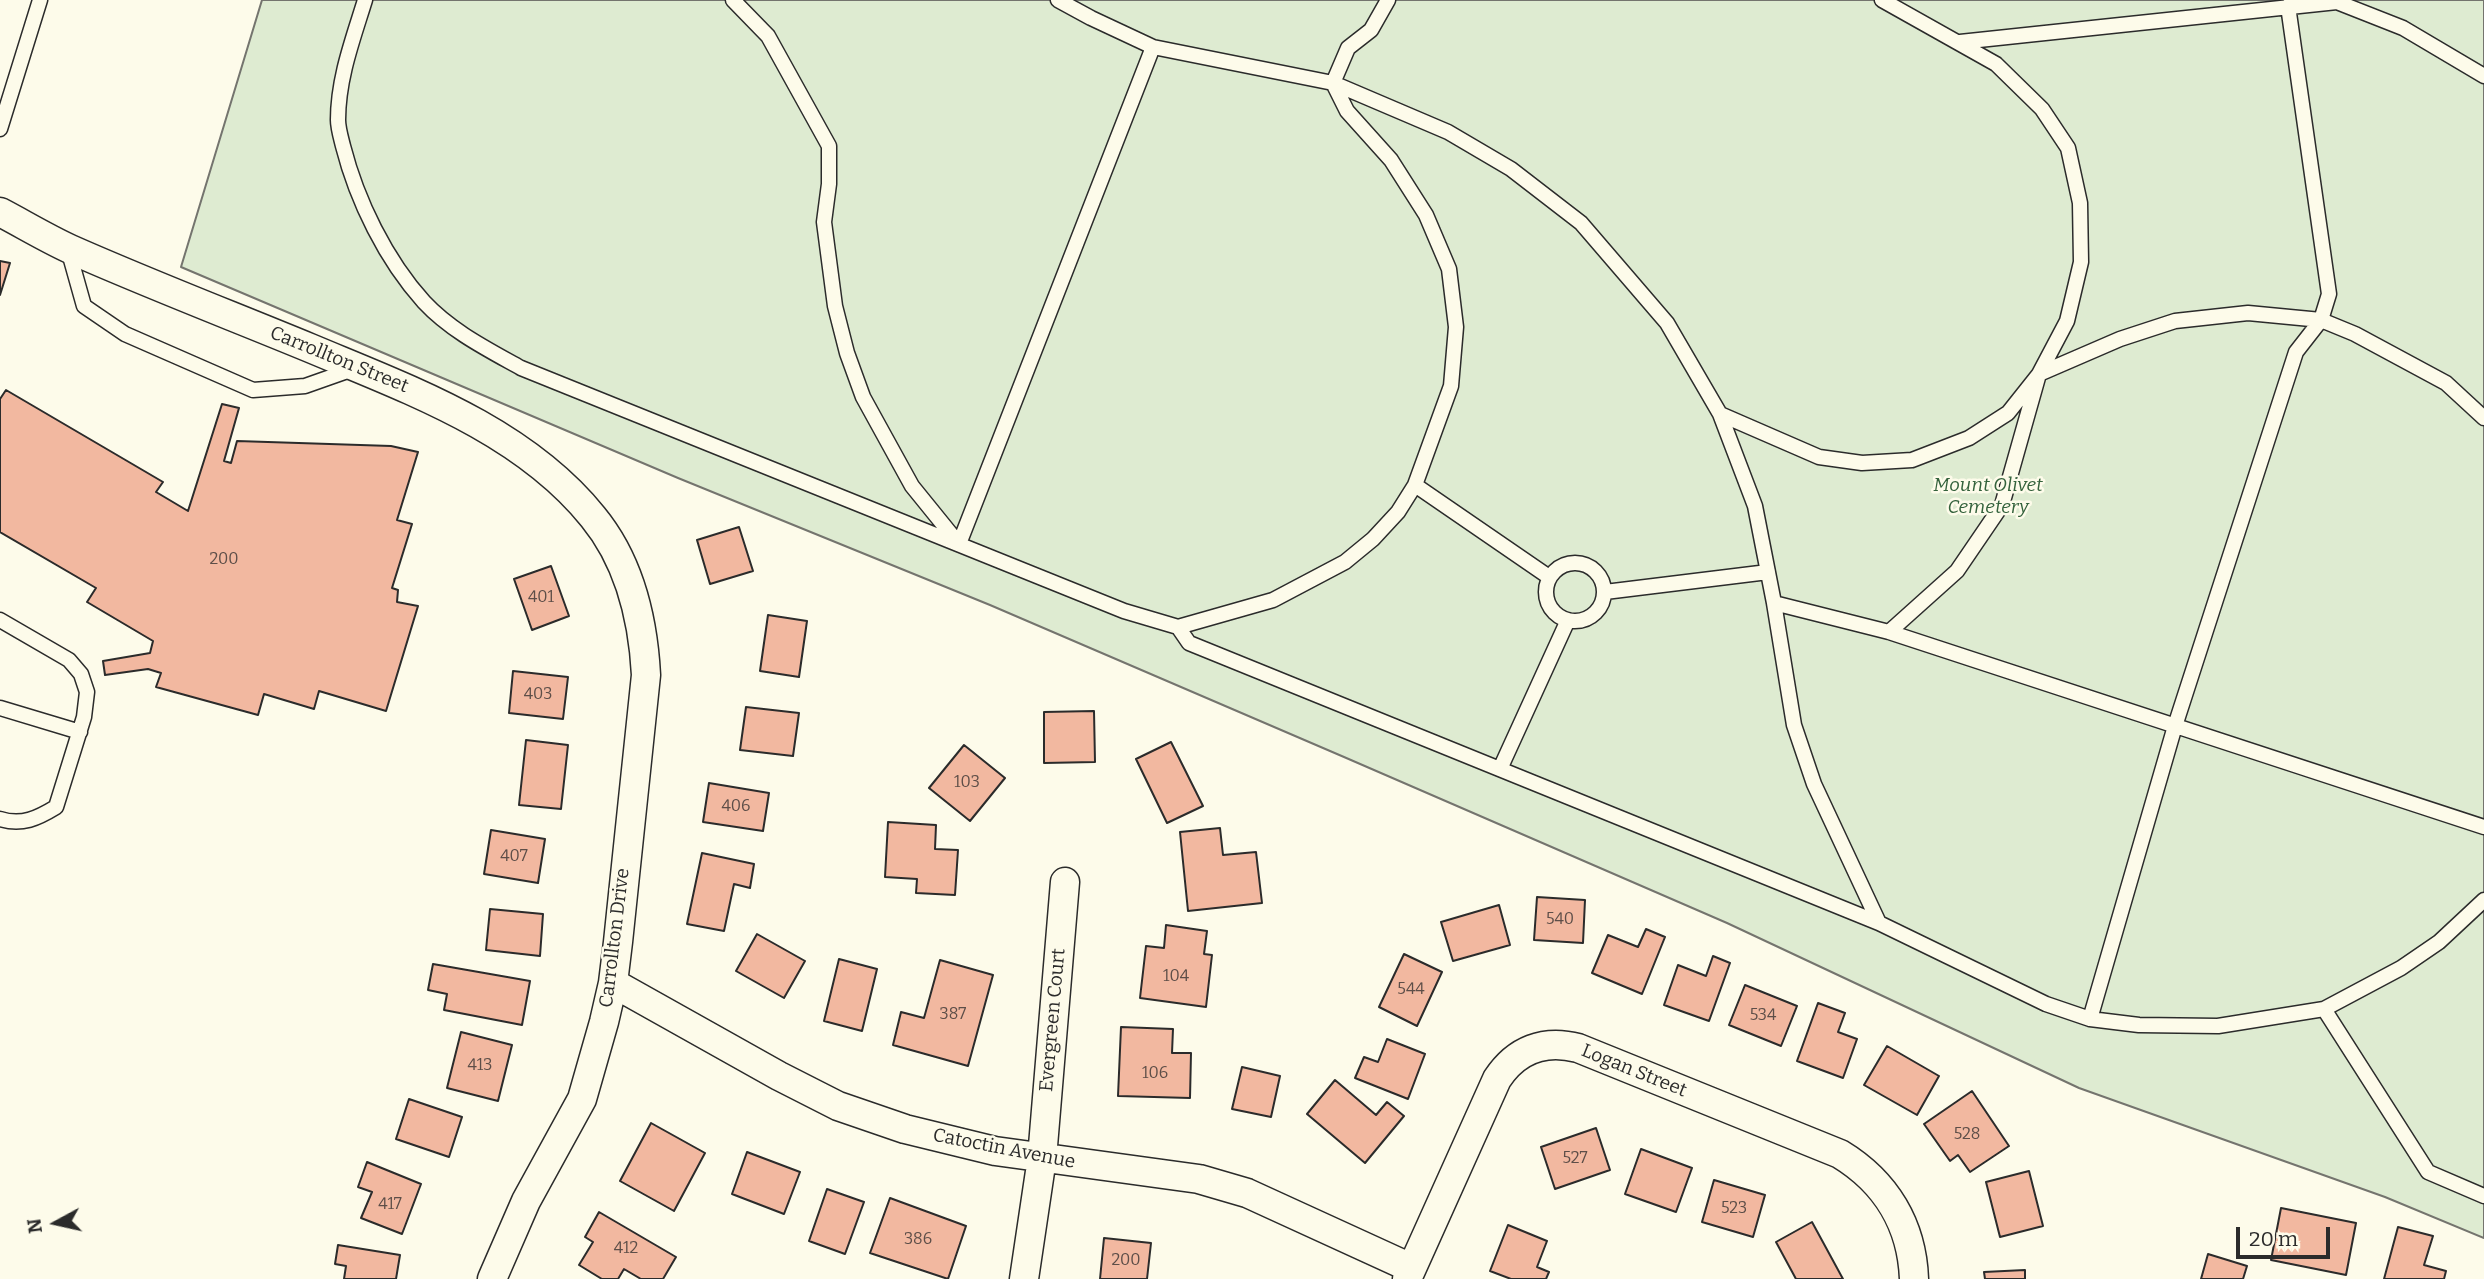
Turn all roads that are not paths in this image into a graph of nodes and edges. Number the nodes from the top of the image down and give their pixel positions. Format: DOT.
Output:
graph roads {
  1 [pos="40,0"];
  2 [pos="365,0"];
  3 [pos="733,0"];
  4 [pos="1058,0"];
  5 [pos="1388,0"];
  6 [pos="1882,0"];
  7 [pos="2338,1"];
  8 [pos="2288,6"];
  9 [pos="1960,42"];
  10 [pos="1153,47"];
  11 [pos="2484,76"];
  12 [pos="1333,83"];
  13 [pos="0,129"];
  14 [pos="0,212"];
  15 [pos="68,248"];
  16 [pos="2321,320"];
  17 [pos="357,368"];
  18 [pos="2039,374"];
  19 [pos="1720,414"];
  20 [pos="2484,418"];
  21 [pos="1415,485"];
  22 [pos="960,544"];
  23 [pos="1768,572"];
  24 [pos="628,576"];
  25 [pos="1549,577"];
  26 [pos="1605,592"];
  27 [pos="1774,603"];
  28 [pos="0,620"];
  29 [pos="1568,620"];
  30 [pos="1178,627"];
  31 [pos="1889,632"];
  32 [pos="0,708"];
  33 [pos="2175,726"];
  34 [pos="80,732"];
  35 [pos="1500,769"];
  36 [pos="0,819"];
  37 [pos="2484,827"];
  38 [pos="1065,882"];
  39 [pos="2484,900"];
  40 [pos="1880,923"];
  41 [pos="613,983"];
  42 [pos="2324,1009"];
  43 [pos="2090,1019"];
  44 [pos="1041,1158"];
  45 [pos="2484,1195"];
  46 [pos="1409,1273"];
  47 [pos="492,1279"];
  48 [pos="1024,1279"];
  49 [pos="1914,1279"];
  1 -- 13 [label="lane"];
  2 -- 22 [label="lane"];
  3 -- 22 [label="lane"];
  4 -- 10 [label="lane"];
  5 -- 12 [label="lane"];
  6 -- 9 [label="lane"];
  7 -- 8 [label="lane"];
  7 -- 11 [label="lane"];
  8 -- 9 [label="lane"];
  8 -- 16 [label="lane"];
  9 -- 18 [label="lane"];
  10 -- 12 [label="lane"];
  10 -- 22 [label="lane"];
  12 -- 19 [label="lane"];
  12 -- 21 [label="lane"];
  14 -- 15 [label="street, Carrollton Street"];
  15 -- 17 [label="street, Carrollton Street"];
  15 -- 17 [label="lane"];
  16 -- 18 [label="lane"];
  16 -- 20 [label="lane"];
  16 -- 33 [label="lane"];
  17 -- 24 [label="street, Carrollton Street"];
  18 -- 19 [label="lane"];
  18 -- 31 [label="lane"];
  19 -- 23 [label="lane"];
  21 -- 25 [label="lane"];
  21 -- 30 [label="lane"];
  22 -- 30 [label="lane"];
  23 -- 26 [label="lane"];
  23 -- 27 [label="lane"];
  24 -- 41 [label="street, Carrollton Drive"];
  25 -- 26 [label="lane"];
  25 -- 29 [label="lane"];
  26 -- 29 [label="lane"];
  27 -- 31 [label="lane"];
  27 -- 40 [label="lane"];
  28 -- 34 [label="lane"];
  29 -- 35 [label="lane"];
  30 -- 35 [label="lane"];
  31 -- 33 [label="lane"];
  32 -- 34 [label="lane"];
  33 -- 37 [label="lane"];
  33 -- 43 [label="lane"];
  34 -- 36 [label="lane"];
  35 -- 40 [label="lane"];
  38 -- 44 [label="street, Evergreen Court"];
  39 -- 42 [label="lane"];
  40 -- 43 [label="lane"];
  41 -- 44 [label="street, Catoctin Avenue"];
  41 -- 47 [label="street, Carrollton Drive"];
  42 -- 43 [label="lane"];
  42 -- 45 [label="lane"];
  44 -- 46 [label="street, Catoctin Avenue"];
  44 -- 48 [label="street, Evergreen Court"];
  46 -- 49 [label="street, Logan Street"];
}
